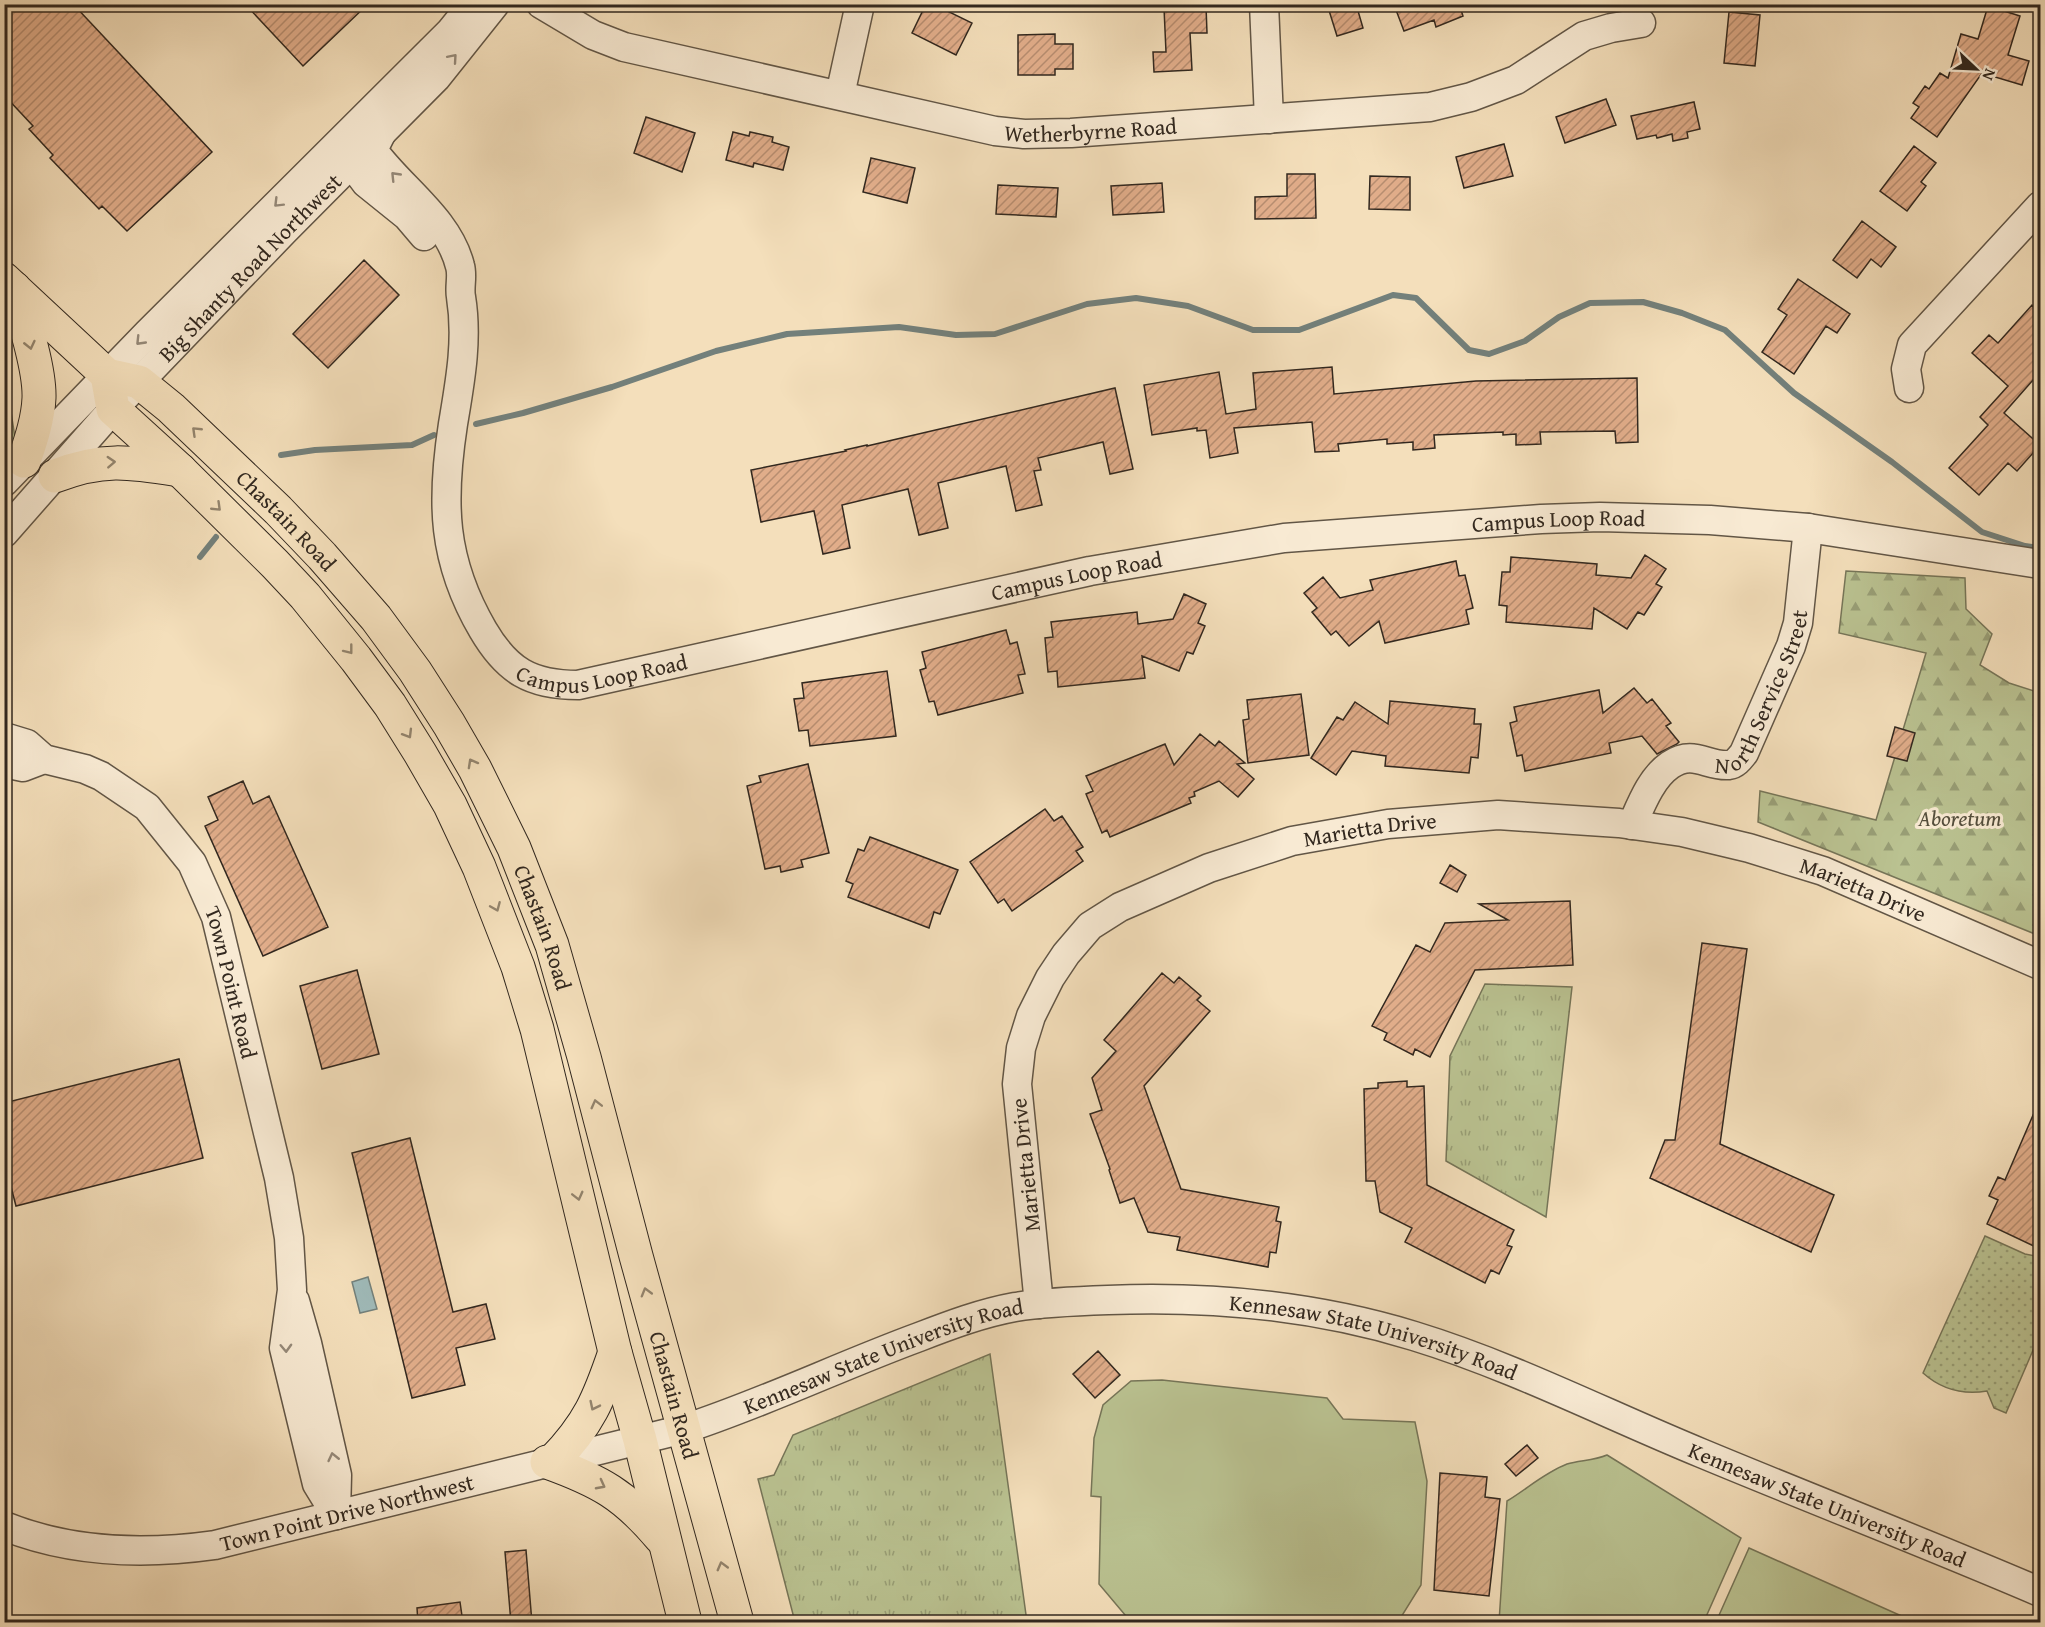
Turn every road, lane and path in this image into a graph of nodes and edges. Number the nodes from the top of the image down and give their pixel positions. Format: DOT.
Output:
graph roads {
  1 [pos="472,4"];
  2 [pos="495,4"];
  3 [pos="541,4"];
  4 [pos="860,4"];
  5 [pos="1264,4"];
  6 [pos="1641,23"];
  7 [pos="431,51"];
  8 [pos="840,95"];
  9 [pos="1269,119"];
  10 [pos="383,130"];
  11 [pos="351,164"];
  12 [pos="2040,206"];
  13 [pos="9,283"];
  14 [pos="461,296"];
  15 [pos="107,375"];
  16 [pos="139,382"];
  17 [pos="1910,388"];
  18 [pos="113,409"];
  19 [pos="180,470"];
  20 [pos="14,472"];
  21 [pos="55,476"];
  22 [pos="1808,528"];
  23 [pos="4,533"];
  24 [pos="2040,564"];
  25 [pos="4,738"];
  26 [pos="44,759"];
  27 [pos="4,763"];
  28 [pos="1632,825"];
  29 [pos="2040,965"];
  30 [pos="1039,1304"];
  31 [pos="615,1352"];
  32 [pos="684,1429"];
  33 [pos="640,1440"];
  34 [pos="550,1462"];
  35 [pos="336,1515"];
  36 [pos="4,1526"];
  37 [pos="663,1540"];
  38 [pos="2040,1592"];
  39 [pos="685,1623"];
  40 [pos="736,1623"];
  1 -- 7 [label="street, Big Shanty Road Northwest"];
  10 -- 2 [label="street, Big Shanty Road Northwest, one-way"];
  3 -- 8 [label="street, Wetherbyrne Road"];
  4 -- 8 [label="street"];
  5 -- 9 [label="street"];
  6 -- 9 [label="street, Wetherbyrne Road"];
  7 -- 11 [label="street"];
  7 -- 15 [label="street, Big Shanty Road Northwest, one-way"];
  8 -- 9 [label="street, Wetherbyrne Road"];
  10 -- 11 [label="street, Big Shanty Road Northwest"];
  14 -- 10 [label="street, Campus Loop Road, one-way"];
  11 -- 14 [label="street, Campus Loop Road"];
  11 -- 16 [label="street, Big Shanty Road Northwest"];
  12 -- 17 [label="street"];
  13 -- 15 [label="main road"];
  13 -- 20 [label="main road, one-way"];
  14 -- 22 [label="street, Campus Loop Road"];
  15 -- 16 [label="main road, Chastain Road"];
  15 -- 18 [label="main road"];
  15 -- 20 [label="street, Big Shanty Road Northwest"];
  16 -- 18 [label="street, Big Shanty Road Northwest"];
  32 -- 16 [label="main road, Chastain Road, one-way"];
  18 -- 19 [label="main road, Chastain Road"];
  18 -- 21 [label="street, Big Shanty Road Northwest"];
  21 -- 19 [label="main road, one-way"];
  19 -- 31 [label="main road, Chastain Road, one-way"];
  21 -- 23 [label="street, Big Shanty Road Northwest"];
  22 -- 24 [label="street, Campus Loop Road"];
  22 -- 28 [label="street, North Service Street"];
  25 -- 26 [label="street, Town Point Road"];
  26 -- 27 [label="street, Town Point Road"];
  26 -- 35 [label="street, Town Point Road"];
  28 -- 29 [label="street, Marietta Drive"];
  28 -- 30 [label="street, Marietta Drive"];
  30 -- 32 [label="street, Kennesaw State University Road"];
  30 -- 38 [label="street, Kennesaw State University Road"];
  31 -- 33 [label="main road, Chastain Road"];
  31 -- 34 [label="main road, one-way"];
  32 -- 33 [label="street, Town Point Drive Northwest"];
  40 -- 32 [label="main road, Chastain Road, one-way"];
  33 -- 34 [label="street, Town Point Drive Northwest"];
  33 -- 37 [label="main road, Chastain Road"];
  34 -- 35 [label="street, Town Point Drive Northwest"];
  34 -- 37 [label="main road, one-way"];
  35 -- 36 [label="street, Town Point Drive Northwest"];
  37 -- 39 [label="main road, Chastain Road"];
}
